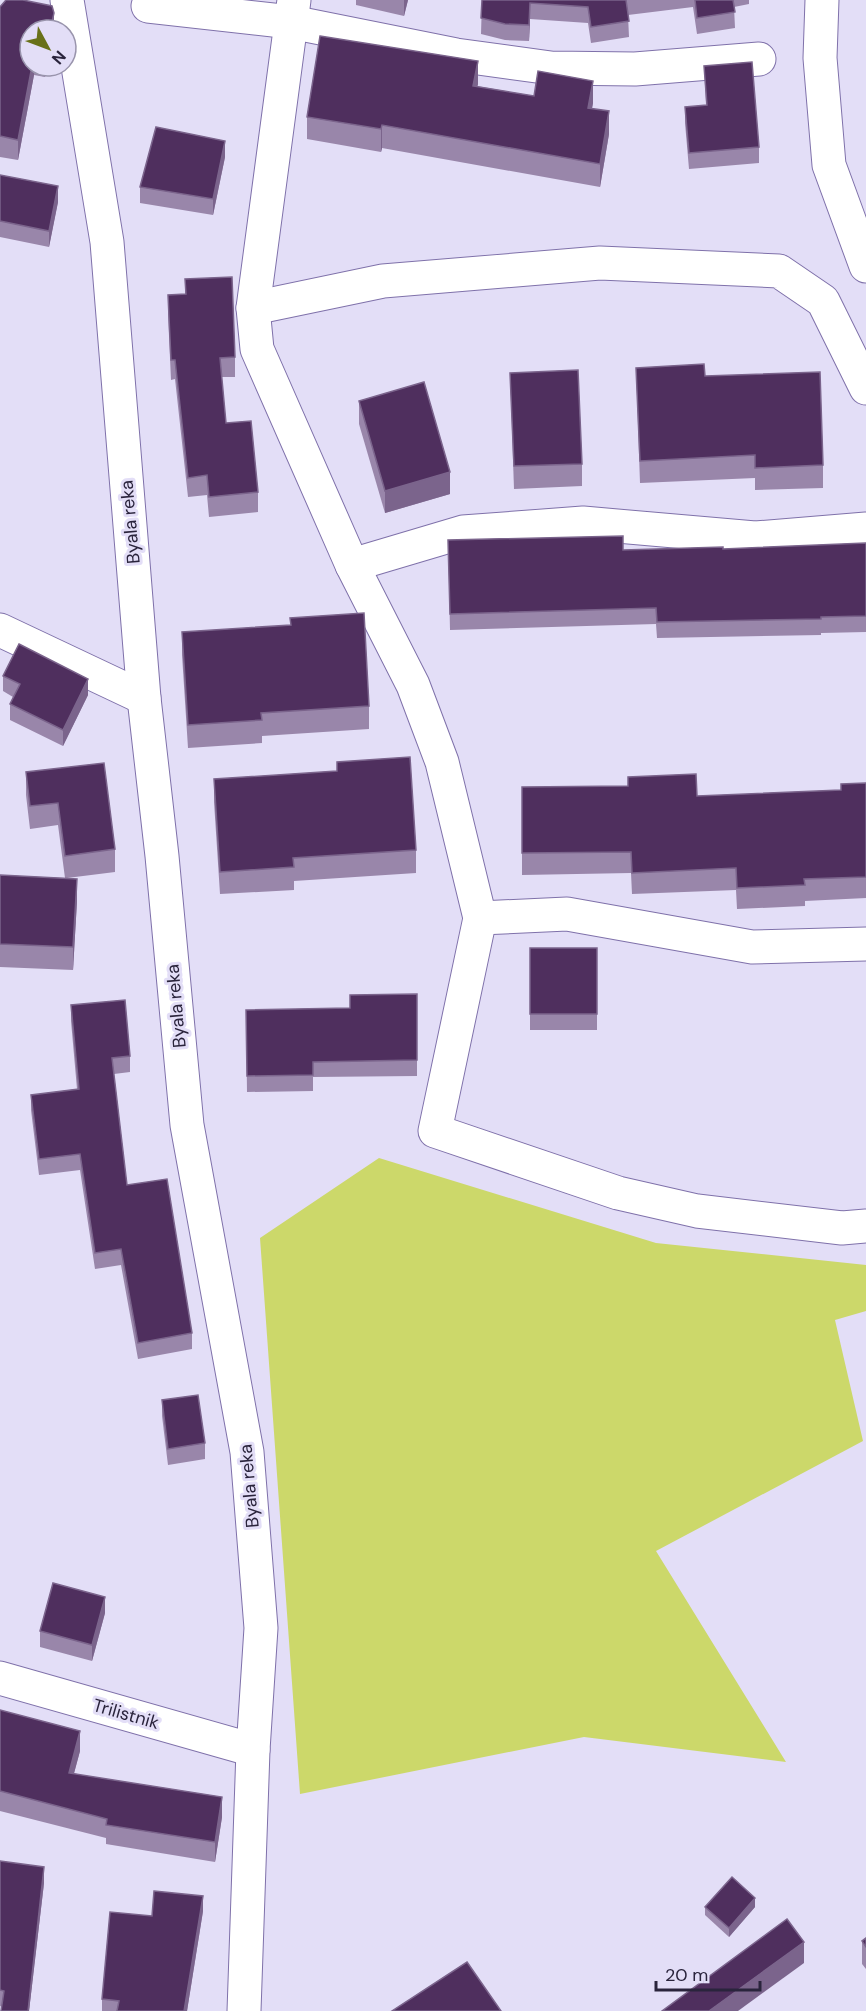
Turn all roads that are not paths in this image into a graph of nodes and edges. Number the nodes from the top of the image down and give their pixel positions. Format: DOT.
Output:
graph roads {
  1 [pos="67,0"];
  2 [pos="822,0"];
  3 [pos="148,6"];
  4 [pos="292,11"];
  5 [pos="759,59"];
  6 [pos="866,266"];
  7 [pos="253,308"];
  8 [pos="866,388"];
  9 [pos="866,529"];
  10 [pos="352,565"];
  11 [pos="0,630"];
  12 [pos="144,698"];
  13 [pos="480,918"];
  14 [pos="866,944"];
  15 [pos="866,1226"];
  16 [pos="0,1678"];
  17 [pos="253,1750"];
  18 [pos="244,2011"];
  1 -- 12 [label="street, Byala reka"];
  2 -- 6 [label="street"];
  3 -- 4 [label="street"];
  4 -- 5 [label="street"];
  4 -- 7 [label="street"];
  7 -- 8 [label="street"];
  7 -- 10 [label="street"];
  9 -- 10 [label="street"];
  10 -- 13 [label="street"];
  11 -- 12 [label="street"];
  12 -- 17 [label="street, Byala reka"];
  13 -- 14 [label="street"];
  13 -- 15 [label="street"];
  16 -- 17 [label="street, Trilistnik"];
  17 -- 18 [label="street, Byala reka"];
}
